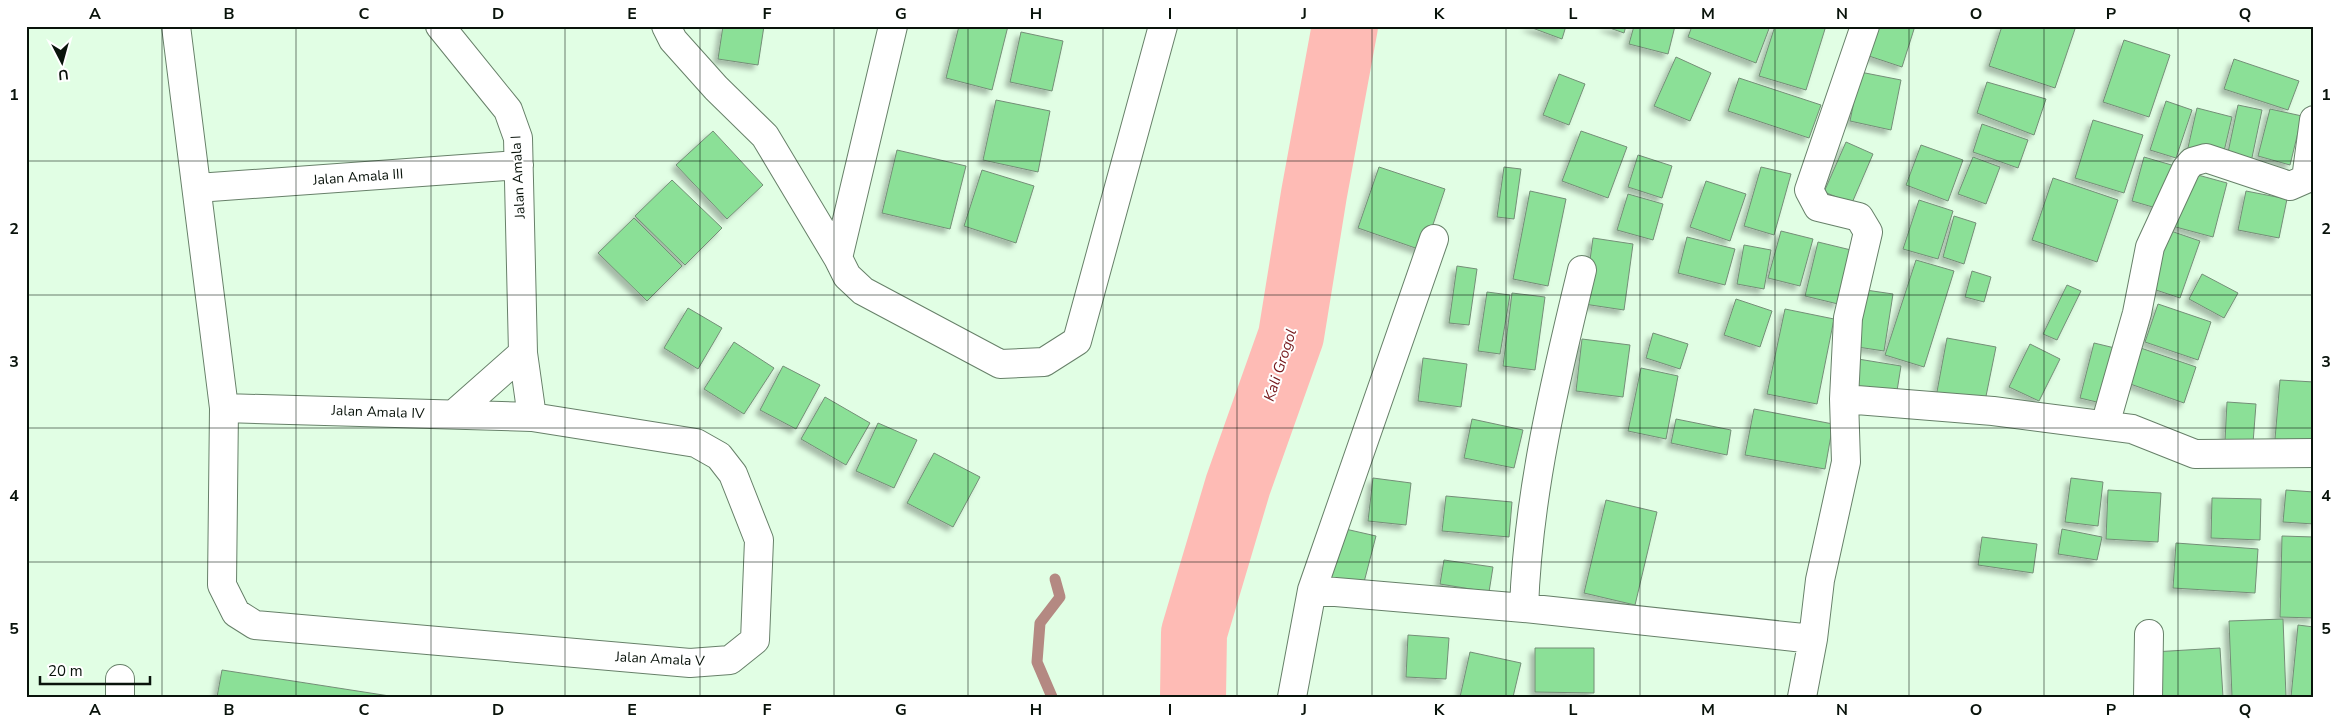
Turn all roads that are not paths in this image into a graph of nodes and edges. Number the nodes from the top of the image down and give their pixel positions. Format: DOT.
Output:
graph roads {
  1 [pos="176,26"];
  2 [pos="440,26"];
  3 [pos="666,26"];
  4 [pos="893,26"];
  5 [pos="1163,26"];
  6 [pos="1865,26"];
  7 [pos="2314,120"];
  8 [pos="520,165"];
  9 [pos="197,188"];
  10 [pos="1434,239"];
  11 [pos="838,258"];
  12 [pos="1582,270"];
  13 [pos="523,353"];
  14 [pos="1844,399"];
  15 [pos="224,408"];
  16 [pos="454,414"];
  17 [pos="532,417"];
  18 [pos="2105,425"];
  19 [pos="2314,454"];
  20 [pos="1312,590"];
  21 [pos="1524,608"];
  22 [pos="2149,634"];
  23 [pos="1812,639"];
  24 [pos="1292,697"];
  25 [pos="1802,697"];
  26 [pos="2148,697"];
  1 -- 9 [label="street"];
  2 -- 8 [label="street, Jalan Amala I"];
  3 -- 11 [label="street"];
  4 -- 11 [label="street"];
  5 -- 11 [label="street"];
  6 -- 14 [label="street"];
  7 -- 18 [label="street"];
  8 -- 9 [label="street, Jalan Amala III"];
  8 -- 13 [label="street, Jalan Amala I"];
  9 -- 15 [label="street"];
  10 -- 20 [label="street"];
  12 -- 21 [label="street"];
  13 -- 16 [label="street"];
  13 -- 17 [label="street, Jalan Amala I"];
  14 -- 18 [label="street"];
  14 -- 23 [label="street"];
  15 -- 16 [label="street, Jalan Amala IV"];
  15 -- 17 [label="street, Jalan Amala V"];
  16 -- 17 [label="street, Jalan Amala IV"];
  18 -- 19 [label="street"];
  20 -- 21 [label="street"];
  20 -- 24 [label="street"];
  21 -- 23 [label="street"];
  22 -- 26 [label="street"];
  23 -- 25 [label="street"];
}
